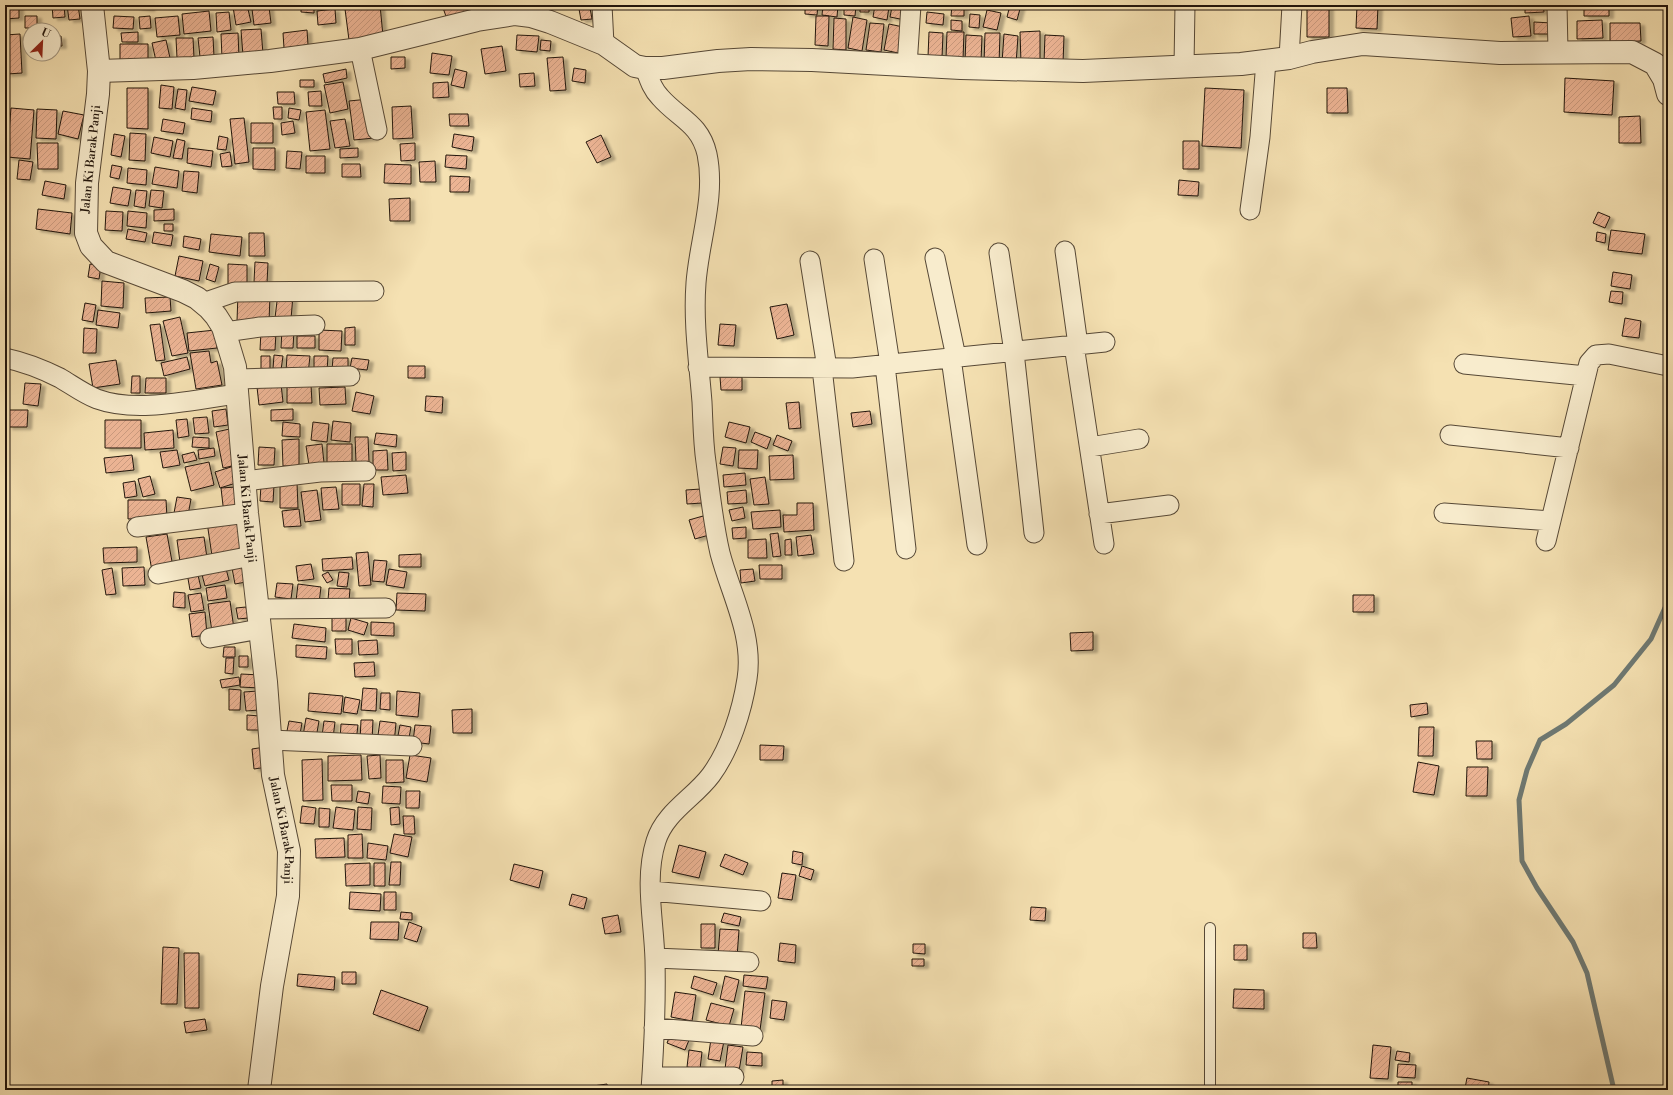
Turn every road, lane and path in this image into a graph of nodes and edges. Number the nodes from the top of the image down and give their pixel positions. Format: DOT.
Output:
graph roads {
  1 [pos="92,5"];
  2 [pos="602,5"];
  3 [pos="911,5"];
  4 [pos="1185,5"];
  5 [pos="1292,5"];
  6 [pos="1557,5"];
  7 [pos="514,9"];
  8 [pos="604,44"];
  9 [pos="360,49"];
  10 [pos="1558,51"];
  11 [pos="1290,58"];
  12 [pos="1266,61"];
  13 [pos="908,66"];
  14 [pos="1184,66"];
  15 [pos="645,68"];
  16 [pos="99,70"];
  17 [pos="1668,94"];
  18 [pos="377,130"];
  19 [pos="1250,210"];
  20 [pos="1065,251"];
  21 [pos="998,253"];
  22 [pos="935,258"];
  23 [pos="874,259"];
  24 [pos="810,261"];
  25 [pos="374,291"];
  26 [pos="203,303"];
  27 [pos="315,325"];
  28 [pos="225,332"];
  29 [pos="1105,342"];
  30 [pos="1076,345"];
  31 [pos="1014,352"];
  32 [pos="5,358"];
  33 [pos="953,358"];
  34 [pos="888,364"];
  35 [pos="1464,364"];
  36 [pos="1668,366"];
  37 [pos="698,367"];
  38 [pos="825,368"];
  39 [pos="350,376"];
  40 [pos="1586,376"];
  41 [pos="237,386"];
  42 [pos="1450,435"];
  43 [pos="1139,439"];
  44 [pos="1090,447"];
  45 [pos="1569,448"];
  46 [pos="366,471"];
  47 [pos="245,480"];
  48 [pos="1169,504"];
  49 [pos="247,513"];
  50 [pos="1444,513"];
  51 [pos="1099,514"];
  52 [pos="1551,521"];
  53 [pos="137,528"];
  54 [pos="1034,533"];
  55 [pos="1546,541"];
  56 [pos="1104,544"];
  57 [pos="977,545"];
  58 [pos="906,550"];
  59 [pos="252,556"];
  60 [pos="844,561"];
  61 [pos="158,574"];
  62 [pos="386,608"];
  63 [pos="259,619"];
  64 [pos="210,638"];
  65 [pos="270,740"];
  66 [pos="412,746"];
  67 [pos="651,891"];
  68 [pos="761,901"];
  69 [pos="1210,928"];
  70 [pos="655,958"];
  71 [pos="749,962"];
  72 [pos="654,1028"];
  73 [pos="753,1036"];
  74 [pos="734,1077"];
  75 [pos="652,1083"];
  76 [pos="259,1090"];
  77 [pos="1210,1090"];
  1 -- 16 [label="street, Jalan Ki Barak Panji"];
  2 -- 8 [label="street"];
  3 -- 13 [label="street"];
  4 -- 14 [label="street"];
  5 -- 11 [label="street"];
  6 -- 10 [label="street"];
  7 -- 8 [label="street"];
  7 -- 9 [label="street"];
  8 -- 15 [label="street"];
  9 -- 16 [label="street"];
  9 -- 18 [label="street"];
  10 -- 11 [label="street"];
  10 -- 17 [label="street"];
  11 -- 12 [label="street"];
  12 -- 14 [label="street"];
  12 -- 19 [label="street"];
  13 -- 14 [label="street"];
  13 -- 15 [label="street"];
  15 -- 37 [label="street"];
  16 -- 26 [label="street, Jalan Ki Barak Panji"];
  20 -- 30 [label="street"];
  21 -- 31 [label="street"];
  22 -- 33 [label="street"];
  23 -- 34 [label="street"];
  24 -- 38 [label="street"];
  25 -- 26 [label="street"];
  26 -- 28 [label="street, Jalan Ki Barak Panji"];
  27 -- 28 [label="street"];
  28 -- 41 [label="street, Jalan Ki Barak Panji"];
  29 -- 30 [label="street"];
  30 -- 31 [label="street"];
  30 -- 44 [label="street"];
  31 -- 33 [label="street"];
  31 -- 54 [label="street"];
  32 -- 41 [label="street"];
  33 -- 34 [label="street"];
  33 -- 57 [label="street"];
  34 -- 38 [label="street"];
  34 -- 58 [label="street"];
  35 -- 40 [label="street"];
  36 -- 40 [label="street"];
  37 -- 38 [label="street"];
  37 -- 67 [label="street"];
  38 -- 60 [label="street"];
  39 -- 41 [label="street"];
  40 -- 45 [label="street"];
  41 -- 47 [label="street, Jalan Ki Barak Panji"];
  42 -- 45 [label="street"];
  43 -- 44 [label="street"];
  44 -- 51 [label="street"];
  45 -- 52 [label="street"];
  46 -- 47 [label="street"];
  47 -- 49 [label="street, Jalan Ki Barak Panji"];
  48 -- 51 [label="street"];
  49 -- 53 [label="street"];
  49 -- 59 [label="street, Jalan Ki Barak Panji"];
  50 -- 52 [label="street"];
  51 -- 56 [label="street"];
  52 -- 55 [label="street"];
  59 -- 61 [label="street"];
  59 -- 63 [label="street, Jalan Ki Barak Panji"];
  62 -- 63 [label="street"];
  63 -- 64 [label="street"];
  63 -- 65 [label="street, Jalan Ki Barak Panji"];
  65 -- 66 [label="street"];
  65 -- 76 [label="street, Jalan Ki Barak Panji"];
  67 -- 68 [label="street"];
  67 -- 70 [label="street"];
  69 -- 77 [label="lane"];
  70 -- 71 [label="street"];
  70 -- 72 [label="street"];
  72 -- 73 [label="street"];
  72 -- 75 [label="street"];
  74 -- 75 [label="street"];
}
